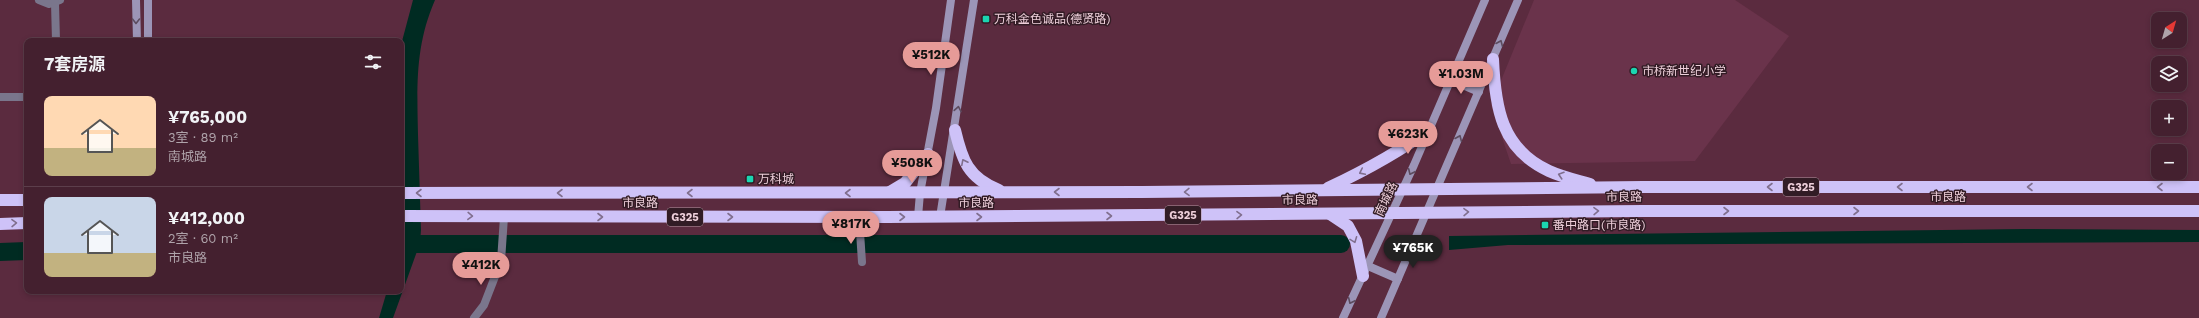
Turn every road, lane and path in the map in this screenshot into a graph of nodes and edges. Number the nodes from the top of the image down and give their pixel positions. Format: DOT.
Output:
graph roads {
  1 [pos="39,0"];
  2 [pos="136,0"];
  3 [pos="148,0"];
  4 [pos="951,0"];
  5 [pos="974,0"];
  6 [pos="1485,0"];
  7 [pos="1518,0"];
  8 [pos="57,1"];
  9 [pos="56,38"];
  10 [pos="137,38"];
  11 [pos="148,38"];
  12 [pos="1493,59"];
  13 [pos="1451,80"];
  14 [pos="1479,92"];
  15 [pos="0,97"];
  16 [pos="24,97"];
  17 [pos="1430,129"];
  18 [pos="955,130"];
  19 [pos="928,154"];
  20 [pos="1598,187"];
  21 [pos="2199,187"];
  22 [pos="1403,189"];
  23 [pos="1437,189"];
  24 [pos="1324,190"];
  25 [pos="404,193"];
  26 [pos="887,193"];
  27 [pos="920,193"];
  28 [pos="943,193"];
  29 [pos="1005,193"];
  30 [pos="0,200"];
  31 [pos="24,200"];
  32 [pos="2199,211"];
  33 [pos="1392,213"];
  34 [pos="1427,213"];
  35 [pos="1330,214"];
  36 [pos="404,216"];
  37 [pos="918,217"];
  38 [pos="940,217"];
  39 [pos="503,222"];
  40 [pos="860,222"];
  41 [pos="24,223"];
  42 [pos="0,224"];
  43 [pos="862,262"];
  44 [pos="1365,271"];
  45 [pos="1398,279"];
  46 [pos="474,318"];
  47 [pos="1343,318"];
  48 [pos="1381,318"];
  1 -- 8 [label="street"];
  2 -- 10 [label="street, one-way"];
  3 -- 11 [label="street"];
  4 -- 19 [label="street"];
  18 -- 5 [label="street, one-way"];
  6 -- 13 [label="street, 南城路"];
  12 -- 7 [label="street, one-way"];
  8 -- 9 [label="street"];
  12 -- 14 [label="street"];
  20 -- 12 [label="highway, one-way"];
  13 -- 14 [label="street"];
  13 -- 17 [label="street, 南城路"];
  23 -- 14 [label="street, one-way"];
  15 -- 16 [label="street"];
  17 -- 22 [label="street, 南城路, one-way"];
  17 -- 24 [label="highway, one-way"];
  18 -- 28 [label="street"];
  29 -- 18 [label="highway, one-way"];
  19 -- 26 [label="highway"];
  19 -- 27 [label="street"];
  21 -- 20 [label="highway, 市良路 / G325, one-way"];
  20 -- 23 [label="highway, 市良路 / G325"];
  22 -- 23 [label="highway, 市良路 / G325"];
  22 -- 24 [label="highway, 市良路 / G325"];
  22 -- 33 [label="street, 南城路"];
  23 -- 34 [label="street"];
  24 -- 29 [label="highway, 市良路 / G325, one-way"];
  26 -- 25 [label="highway, 市良路 / G325, one-way"];
  26 -- 27 [label="highway, 市良路 / G325"];
  27 -- 28 [label="highway, 市良路 / G325"];
  27 -- 37 [label="street"];
  28 -- 29 [label="highway, 市良路 / G325"];
  28 -- 38 [label="street"];
  30 -- 31 [label="highway"];
  34 -- 32 [label="highway, 市良路 / G325, one-way"];
  33 -- 34 [label="highway, 市良路 / G325"];
  33 -- 35 [label="highway, 市良路 / G325"];
  33 -- 44 [label="street, 南城路"];
  34 -- 45 [label="street"];
  38 -- 35 [label="highway, 市良路 / G325, one-way"];
  35 -- 44 [label="highway, one-way"];
  36 -- 39 [label="highway, 市良路 / G325, one-way"];
  37 -- 38 [label="highway, 市良路 / G325"];
  40 -- 37 [label="highway, 市良路 / G325, one-way"];
  39 -- 40 [label="highway, 市良路 / G325, one-way"];
  39 -- 46 [label="street"];
  40 -- 43 [label="street"];
  42 -- 41 [label="highway, one-way"];
  44 -- 45 [label="street"];
  44 -- 47 [label="street, 南城路, one-way"];
  45 -- 48 [label="street"];
}
